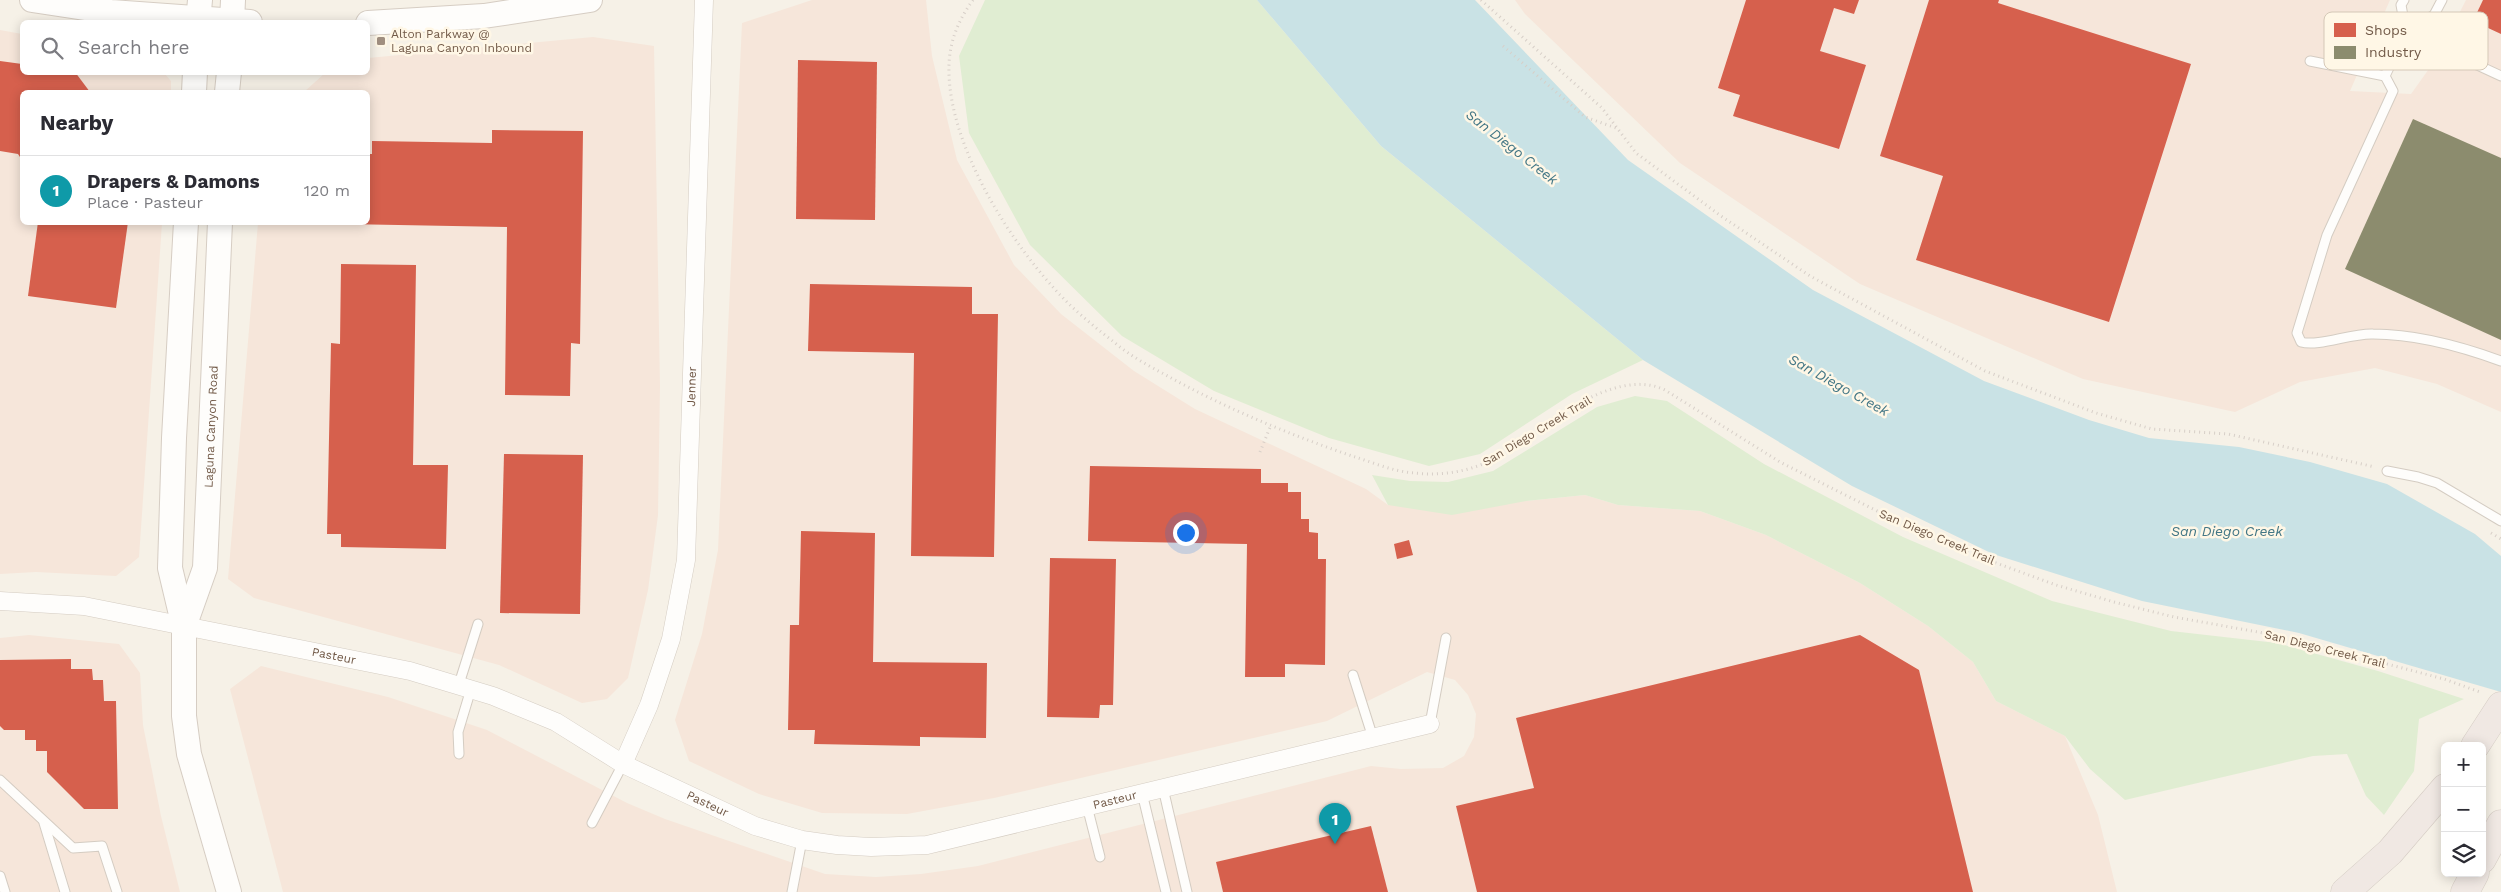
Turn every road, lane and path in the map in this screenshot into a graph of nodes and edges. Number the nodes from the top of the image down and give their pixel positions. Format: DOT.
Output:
graph roads {
  1 [pos="32,0"];
  2 [pos="590,0"];
  3 [pos="704,0"];
  4 [pos="973,0"];
  5 [pos="1481,0"];
  6 [pos="2404,0"];
  7 [pos="2442,0"];
  8 [pos="2402,12"];
  9 [pos="2436,12"];
  10 [pos="199,14"];
  11 [pos="237,17"];
  12 [pos="370,23"];
  13 [pos="1504,46"];
  14 [pos="2310,61"];
  15 [pos="2324,64"];
  16 [pos="2355,70"];
  17 [pos="2388,70"];
  18 [pos="2488,70"];
  19 [pos="195,75"];
  20 [pos="229,75"];
  21 [pos="2385,76"];
  22 [pos="2501,76"];
  23 [pos="194,90"];
  24 [pos="227,90"];
  25 [pos="1616,128"];
  26 [pos="186,225"];
  27 [pos="220,225"];
  28 [pos="2501,361"];
  29 [pos="1272,425"];
  30 [pos="1260,452"];
  31 [pos="2387,471"];
  32 [pos="2501,521"];
  33 [pos="0,601"];
  34 [pos="478,624"];
  35 [pos="184,627"];
  36 [pos="1446,638"];
  37 [pos="1353,675"];
  38 [pos="465,686"];
  39 [pos="2491,699"];
  40 [pos="1430,724"];
  41 [pos="1373,738"];
  42 [pos="2476,742"];
  43 [pos="459,754"];
  44 [pos="623,764"];
  45 [pos="0,780"];
  46 [pos="1163,788"];
  47 [pos="1142,793"];
  48 [pos="2441,793"];
  49 [pos="1087,806"];
  50 [pos="43,821"];
  51 [pos="592,823"];
  52 [pos="2501,824"];
  53 [pos="802,840"];
  54 [pos="2486,852"];
  55 [pos="1100,857"];
  56 [pos="0,876"];
  57 [pos="2473,877"];
  58 [pos="5,892"];
  59 [pos="65,892"];
  60 [pos="117,892"];
  61 [pos="229,892"];
  62 [pos="792,892"];
  63 [pos="1166,892"];
  64 [pos="1187,892"];
  65 [pos="2346,892"];
  66 [pos="2465,892"];
  1 -- 10 [label="main road"];
  2 -- 12 [label="main road"];
  3 -- 44 [label="street, Jenner"];
  4 -- 29 [label="path, San Diego Creek Trail"];
  5 -- 25 [label="path"];
  6 -- 8 [label="lane"];
  7 -- 9 [label="lane"];
  10 -- 11 [label="main road"];
  13 -- 25 [label="path"];
  14 -- 15 [label="lane"];
  16 -- 21 [label="lane"];
  17 -- 21 [label="lane"];
  18 -- 22 [label="lane"];
  19 -- 23 [label="main road"];
  20 -- 24 [label="main road"];
  21 -- 28 [label="lane"];
  25 -- 31 [label="path"];
  26 -- 35 [label="main road, Laguna Canyon Road"];
  27 -- 35 [label="main road, Laguna Canyon Road"];
  29 -- 30 [label="path"];
  29 -- 39 [label="path, San Diego Creek Trail"];
  31 -- 32 [label="lane"];
  33 -- 35 [label="street, Pasteur"];
  34 -- 38 [label="lane"];
  35 -- 38 [label="street, Pasteur"];
  35 -- 61 [label="main road, Laguna Canyon Road"];
  36 -- 40 [label="lane"];
  37 -- 41 [label="lane"];
  38 -- 43 [label="lane"];
  38 -- 44 [label="street, Pasteur"];
  39 -- 42 [label="highway"];
  40 -- 41 [label="street, Pasteur"];
  41 -- 46 [label="street, Pasteur"];
  44 -- 51 [label="lane"];
  44 -- 53 [label="street, Pasteur"];
  45 -- 50 [label="lane"];
  46 -- 47 [label="street, Pasteur"];
  46 -- 64 [label="lane"];
  47 -- 49 [label="street, Pasteur"];
  47 -- 63 [label="lane"];
  48 -- 65 [label="highway"];
  49 -- 53 [label="street, Pasteur"];
  49 -- 55 [label="lane"];
  50 -- 59 [label="lane"];
  50 -- 60 [label="lane"];
  52 -- 54 [label="highway"];
  53 -- 62 [label="lane"];
  56 -- 58 [label="lane"];
  57 -- 66 [label="highway"];
}
